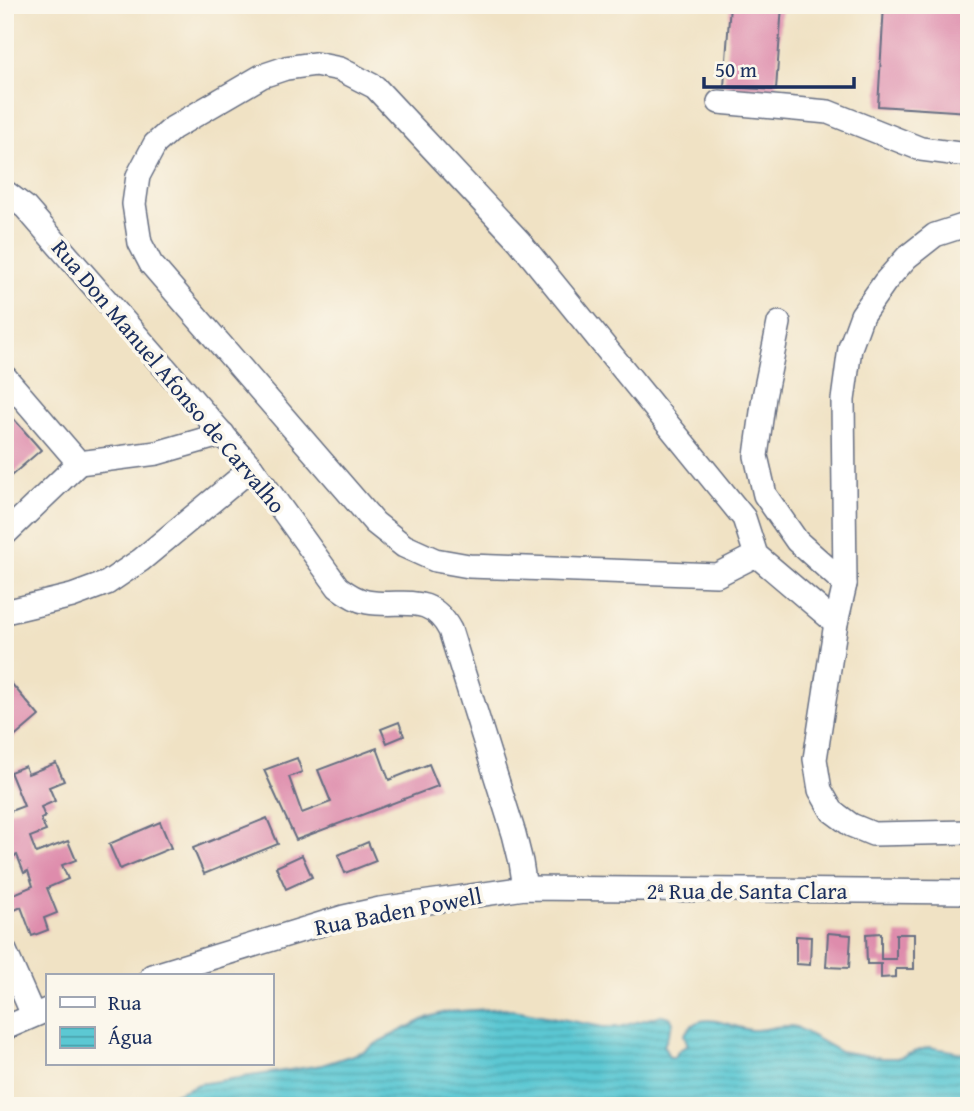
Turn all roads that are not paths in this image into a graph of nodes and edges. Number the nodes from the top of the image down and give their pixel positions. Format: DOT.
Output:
graph roads {
  1 [pos="719,102"];
  2 [pos="969,153"];
  3 [pos="5,192"];
  4 [pos="969,224"];
  5 [pos="779,323"];
  6 [pos="5,377"];
  7 [pos="223,434"];
  8 [pos="79,463"];
  9 [pos="252,468"];
  10 [pos="5,534"];
  11 [pos="756,555"];
  12 [pos="845,584"];
  13 [pos="5,612"];
  14 [pos="836,623"];
  15 [pos="969,832"];
  16 [pos="525,888"];
  17 [pos="969,892"];
  18 [pos="5,951"];
  19 [pos="159,974"];
  20 [pos="40,1013"];
  21 [pos="5,1028"];
  1 -- 2 [label="street"];
  3 -- 7 [label="street, Rua Don Manuel Afonso de Carvalho"];
  4 -- 12 [label="street"];
  5 -- 12 [label="street"];
  6 -- 8 [label="street"];
  7 -- 8 [label="street"];
  7 -- 9 [label="street, Rua Don Manuel Afonso de Carvalho"];
  8 -- 10 [label="street"];
  9 -- 13 [label="street"];
  9 -- 16 [label="street, Rua Don Manuel Afonso de Carvalho"];
  11 -- 11 [label="street"];
  11 -- 14 [label="street"];
  12 -- 14 [label="street"];
  14 -- 15 [label="street"];
  16 -- 17 [label="street, 2ª Rua de Santa Clara"];
  16 -- 19 [label="street, Rua Baden Powell"];
  18 -- 20 [label="street"];
  20 -- 21 [label="street"];
}
